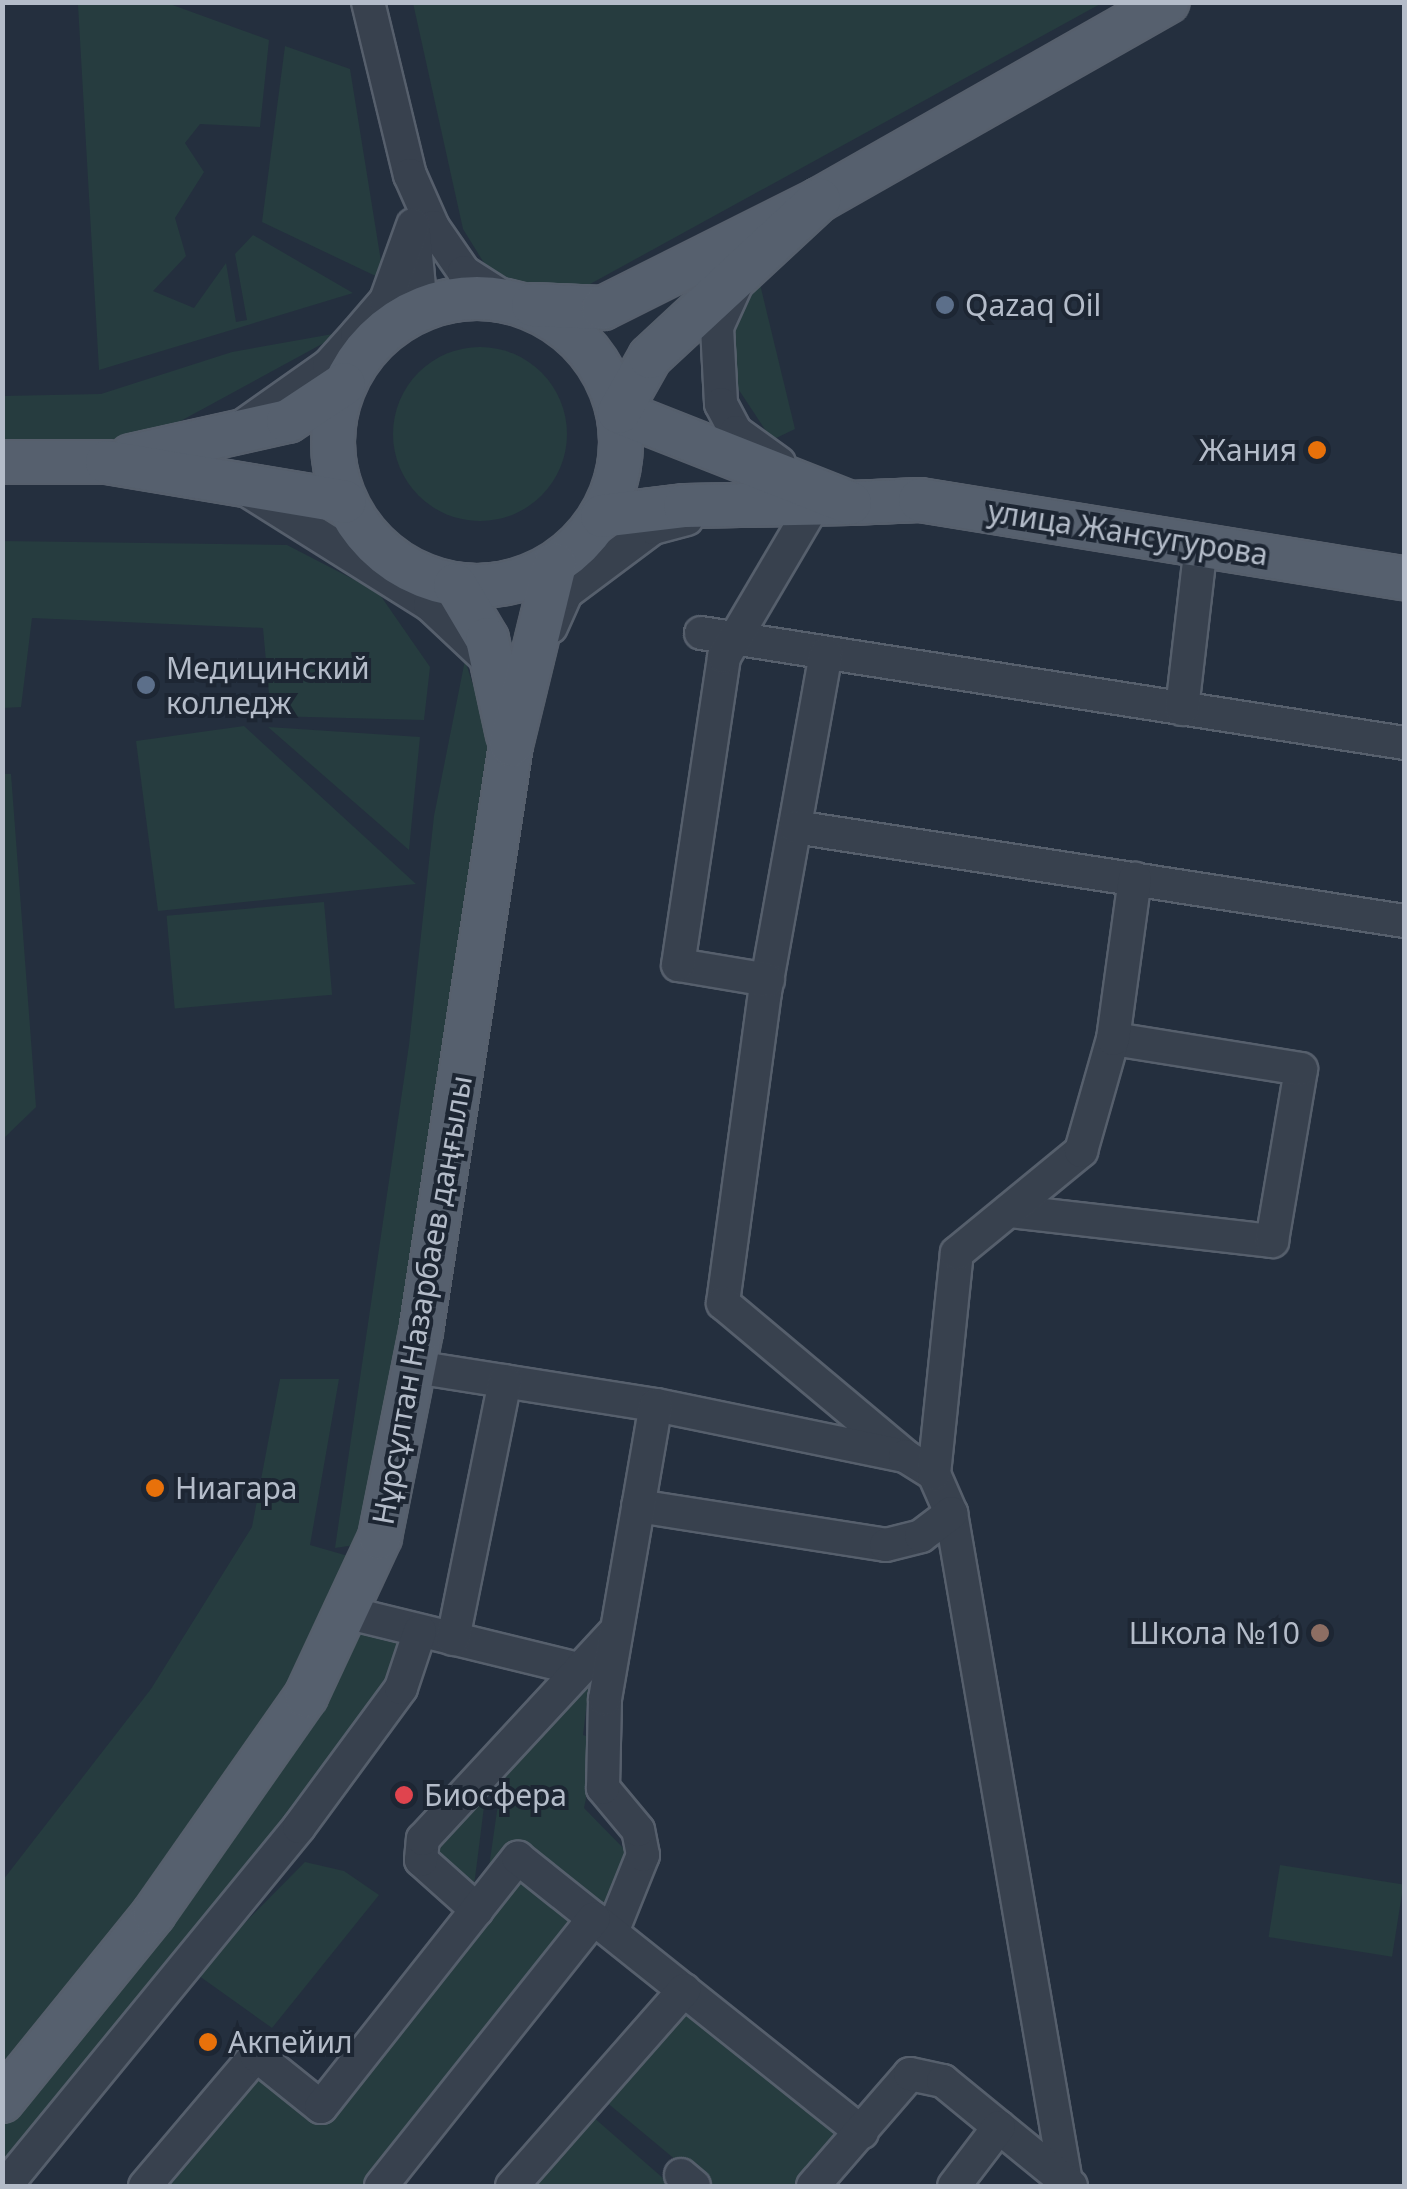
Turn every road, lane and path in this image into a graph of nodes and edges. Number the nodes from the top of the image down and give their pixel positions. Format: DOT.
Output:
graph roads {
  1 [pos="368,2"];
  2 [pos="1168,2"];
  3 [pos="819,200"];
  4 [pos="423,226"];
  5 [pos="752,262"];
  6 [pos="627,296"];
  7 [pos="508,300"];
  8 [pos="421,308"];
  9 [pos="344,384"];
  10 [pos="619,412"];
  11 [pos="232,433"];
  12 [pos="2,462"];
  13 [pos="106,462"];
  14 [pos="231,482"];
  15 [pos="828,500"];
  16 [pos="345,502"];
  17 [pos="742,506"];
  18 [pos="602,516"];
  19 [pos="1201,545"];
  20 [pos="555,564"];
  21 [pos="1404,578"];
  22 [pos="455,585"];
  23 [pos="701,633"];
  24 [pos="735,638"];
  25 [pos="826,652"];
  26 [pos="510,679"];
  27 [pos="1182,708"];
  28 [pos="1404,743"];
  29 [pos="795,826"];
  30 [pos="1135,879"];
  31 [pos="1404,920"];
  32 [pos="768,980"];
  33 [pos="1113,1039"];
  34 [pos="1009,1211"];
  35 [pos="415,1368"];
  36 [pos="810,1372"];
  37 [pos="505,1381"];
  38 [pos="656,1405"];
  39 [pos="794,1433"];
  40 [pos="905,1456"];
  41 [pos="934,1474"];
  42 [pos="638,1506"];
  43 [pos="951,1513"];
  44 [pos="349,1613"];
  45 [pos="420,1631"];
  46 [pos="614,1633"];
  47 [pos="453,1640"];
  48 [pos="579,1669"];
  49 [pos="477,1910"];
  50 [pos="603,1925"];
  51 [pos="684,1990"];
  52 [pos="2,2102"];
  53 [pos="998,2128"];
  54 [pos="862,2132"];
  55 [pos="12,2180"];
  56 [pos="1068,2184"];
  57 [pos="146,2186"];
  58 [pos="381,2186"];
  59 [pos="512,2186"];
  60 [pos="814,2186"];
  61 [pos="954,2186"];
  1 -- 4 [label="street"];
  2 -- 3 [label="main road"];
  3 -- 5 [label="main road"];
  3 -- 6 [label="main road"];
  4 -- 6 [label="street"];
  4 -- 7 [label="street"];
  4 -- 8 [label="street"];
  4 -- 11 [label="street"];
  5 -- 10 [label="main road"];
  5 -- 15 [label="street"];
  6 -- 7 [label="main road"];
  7 -- 8 [label="main road"];
  7 -- 10 [label="main road"];
  8 -- 9 [label="main road"];
  9 -- 11 [label="main road"];
  9 -- 16 [label="main road"];
  10 -- 15 [label="main road, улица Жансугурова"];
  10 -- 18 [label="main road"];
  11 -- 13 [label="main road"];
  12 -- 13 [label="main road"];
  13 -- 14 [label="main road"];
  14 -- 16 [label="main road"];
  14 -- 26 [label="street"];
  15 -- 17 [label="main road, улица Жансугурова"];
  15 -- 19 [label="main road, улица Жансугурова"];
  15 -- 24 [label="street"];
  16 -- 22 [label="main road"];
  17 -- 18 [label="main road, улица Жансугурова"];
  17 -- 26 [label="street"];
  18 -- 20 [label="main road"];
  19 -- 21 [label="main road, улица Жансугурова"];
  19 -- 27 [label="street"];
  20 -- 22 [label="main road"];
  20 -- 26 [label="main road, Нұрсұлтан Назарбаев даңғылы"];
  22 -- 26 [label="main road"];
  23 -- 24 [label="street"];
  24 -- 25 [label="street"];
  24 -- 32 [label="street"];
  25 -- 27 [label="street"];
  25 -- 29 [label="street"];
  26 -- 35 [label="main road, Нұрсұлтан Назарбаев даңғылы"];
  27 -- 28 [label="street"];
  29 -- 30 [label="street"];
  29 -- 32 [label="street"];
  30 -- 31 [label="street"];
  30 -- 33 [label="street"];
  32 -- 36 [label="street"];
  33 -- 34 [label="street"];
  33 -- 34 [label="street"];
  34 -- 41 [label="street"];
  35 -- 37 [label="street"];
  35 -- 44 [label="main road, Нұрсұлтан Назарбаев даңғылы"];
  36 -- 39 [label="street"];
  36 -- 40 [label="street"];
  37 -- 38 [label="street"];
  37 -- 47 [label="street"];
  38 -- 39 [label="street"];
  38 -- 42 [label="street"];
  39 -- 40 [label="street"];
  40 -- 41 [label="street"];
  41 -- 43 [label="street"];
  42 -- 43 [label="street"];
  42 -- 46 [label="street"];
  43 -- 56 [label="street"];
  44 -- 45 [label="street"];
  44 -- 52 [label="main road, Нұрсұлтан Назарбаев даңғылы"];
  45 -- 47 [label="street"];
  45 -- 55 [label="street"];
  46 -- 48 [label="street"];
  46 -- 50 [label="street"];
  47 -- 48 [label="street"];
  48 -- 49 [label="street"];
  49 -- 50 [label="street"];
  49 -- 57 [label="street"];
  50 -- 51 [label="street"];
  50 -- 58 [label="street"];
  51 -- 54 [label="street"];
  51 -- 59 [label="street"];
  53 -- 54 [label="street"];
  53 -- 56 [label="street"];
  53 -- 61 [label="street"];
  54 -- 60 [label="street"];
}
